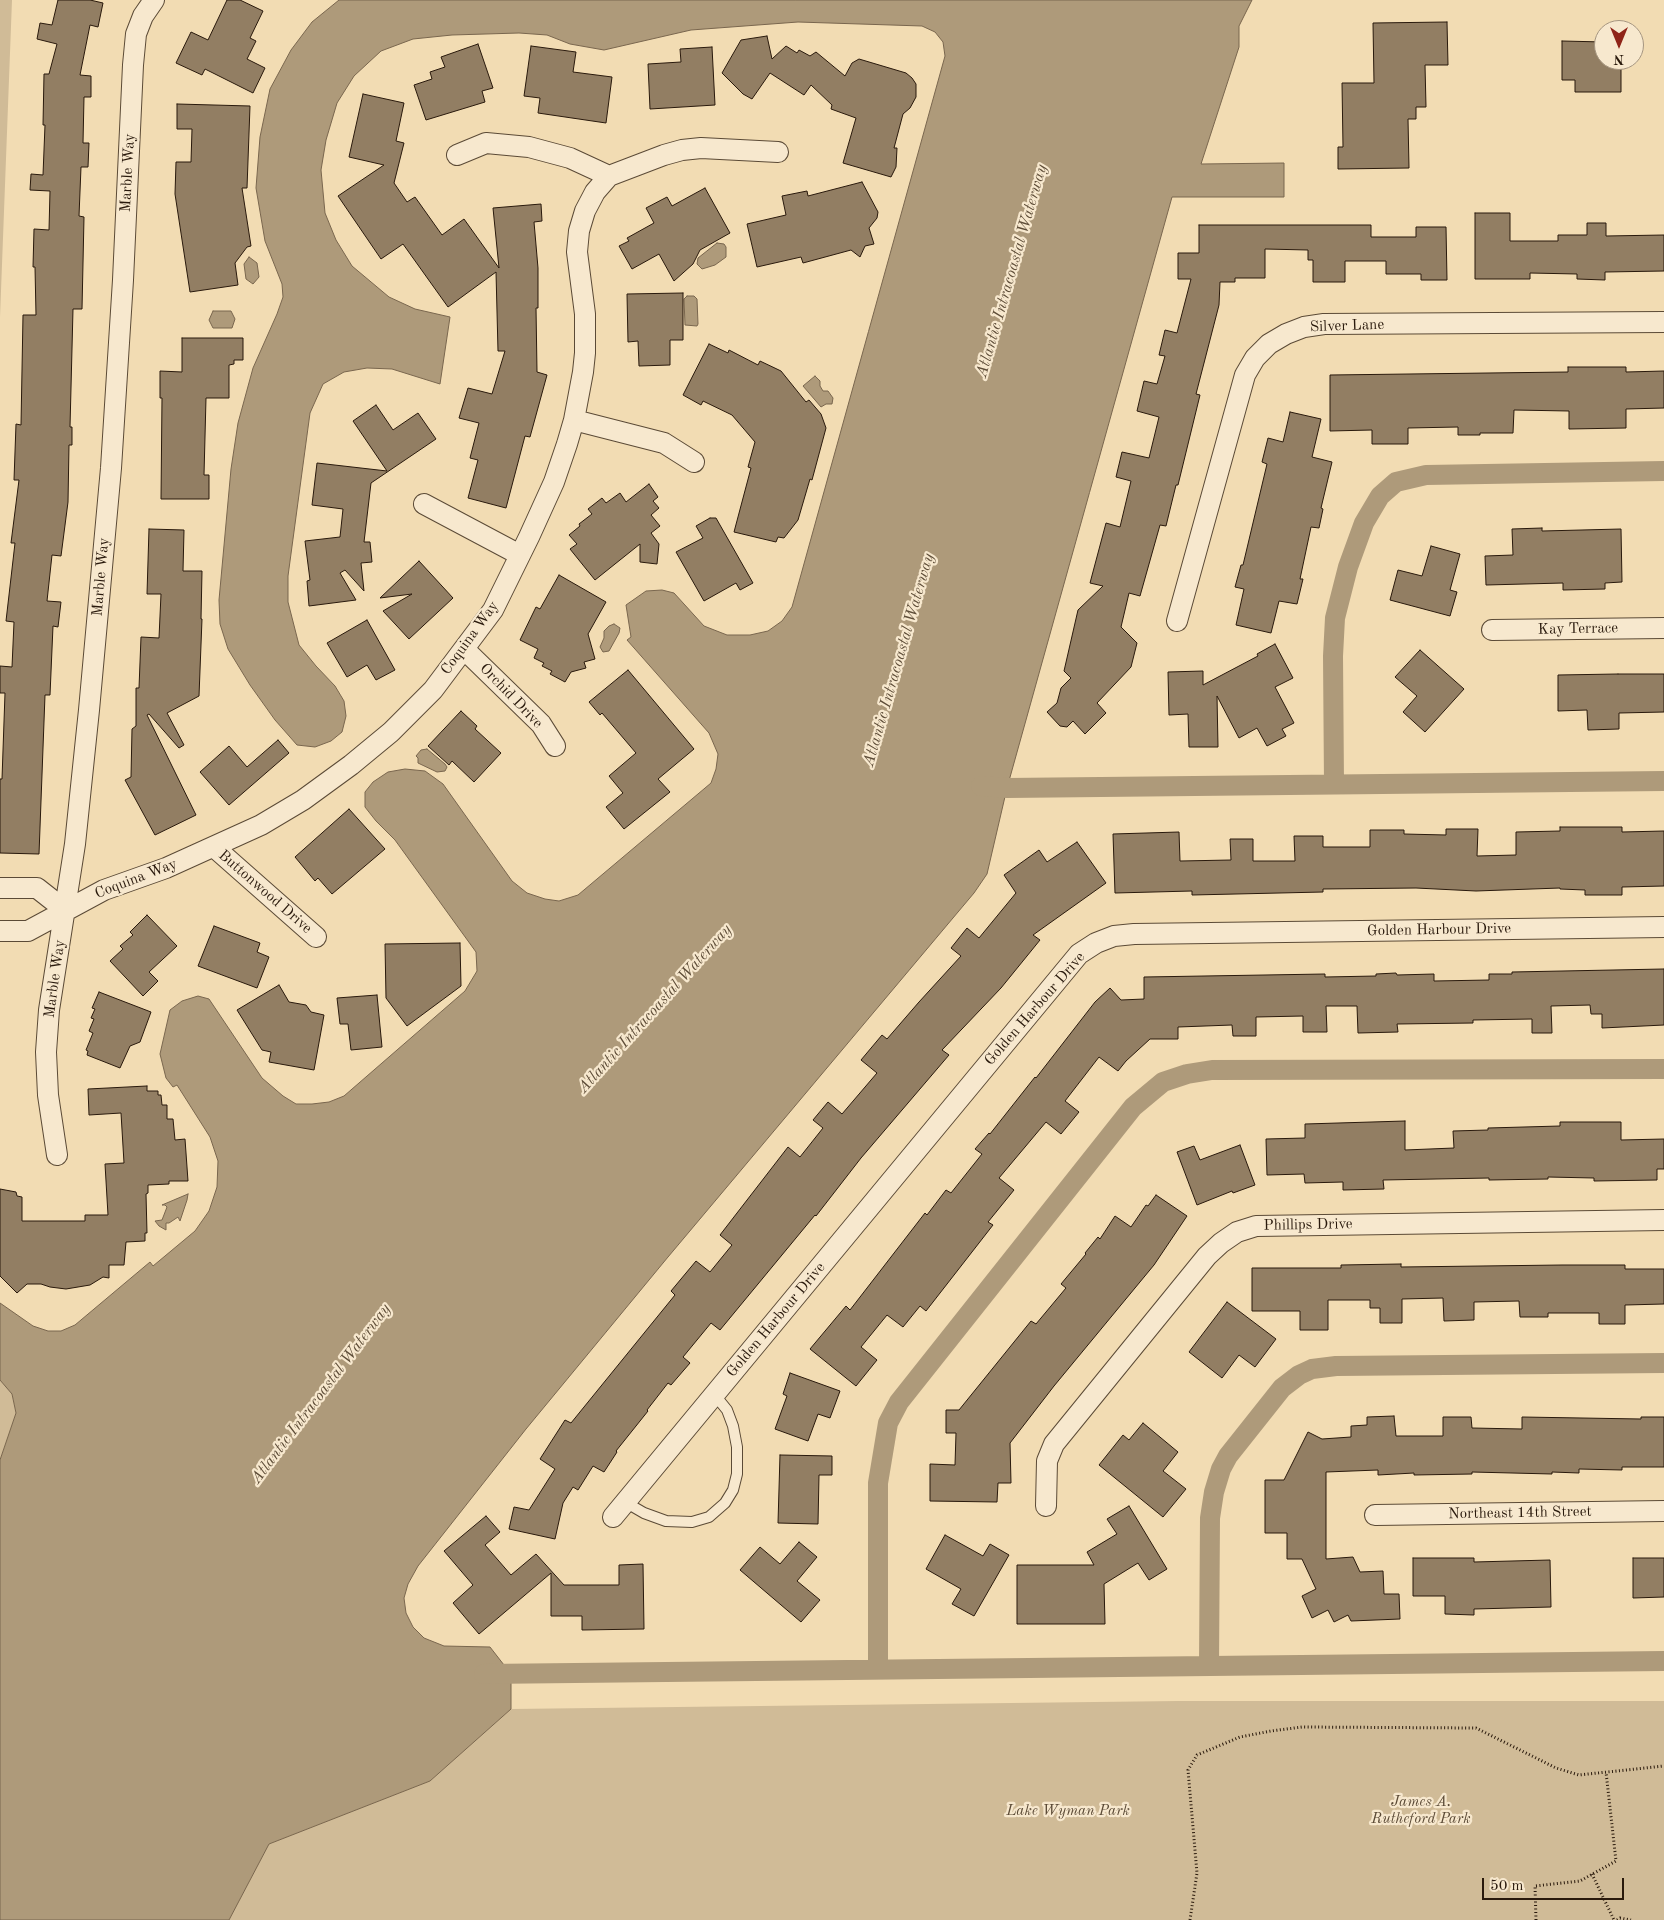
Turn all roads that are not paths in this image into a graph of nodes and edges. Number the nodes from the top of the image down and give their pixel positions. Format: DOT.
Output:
graph roads {
  1 [pos="154,0"];
  2 [pos="778,152"];
  3 [pos="457,155"];
  4 [pos="609,176"];
  5 [pos="1664,322"];
  6 [pos="574,420"];
  7 [pos="694,462"];
  8 [pos="424,504"];
  9 [pos="520,555"];
  10 [pos="1177,620"];
  11 [pos="1664,628"];
  12 [pos="1492,630"];
  13 [pos="464,649"];
  14 [pos="555,746"];
  15 [pos="214,847"];
  16 [pos="0,888"];
  17 [pos="66,910"];
  18 [pos="1664,927"];
  19 [pos="0,931"];
  20 [pos="316,937"];
  21 [pos="57,1155"];
  22 [pos="1664,1220"];
  23 [pos="714,1394"];
  24 [pos="1046,1506"];
  25 [pos="619,1509"];
  26 [pos="1664,1511"];
  27 [pos="1375,1515"];
  1 -- 17 [label="street, Marble Way"];
  2 -- 4 [label="street"];
  3 -- 4 [label="street"];
  4 -- 6 [label="street, Coquina Way"];
  5 -- 10 [label="street, Silver Lane"];
  6 -- 7 [label="street"];
  6 -- 9 [label="street, Coquina Way"];
  8 -- 9 [label="street"];
  9 -- 13 [label="street, Coquina Way"];
  11 -- 12 [label="street, Kay Terrace"];
  13 -- 14 [label="street, Orchid Drive"];
  13 -- 15 [label="street, Coquina Way"];
  15 -- 17 [label="street, Coquina Way"];
  15 -- 20 [label="street, Buttonwood Drive"];
  16 -- 17 [label="street"];
  17 -- 19 [label="street, Coquina Way"];
  17 -- 21 [label="street, Marble Way"];
  18 -- 23 [label="street, Golden Harbour Drive"];
  22 -- 24 [label="street, Phillips Drive"];
  23 -- 25 [label="street, Golden Harbour Drive"];
  23 -- 25 [label="lane"];
  26 -- 27 [label="street, Northeast 14th Street"];
}
